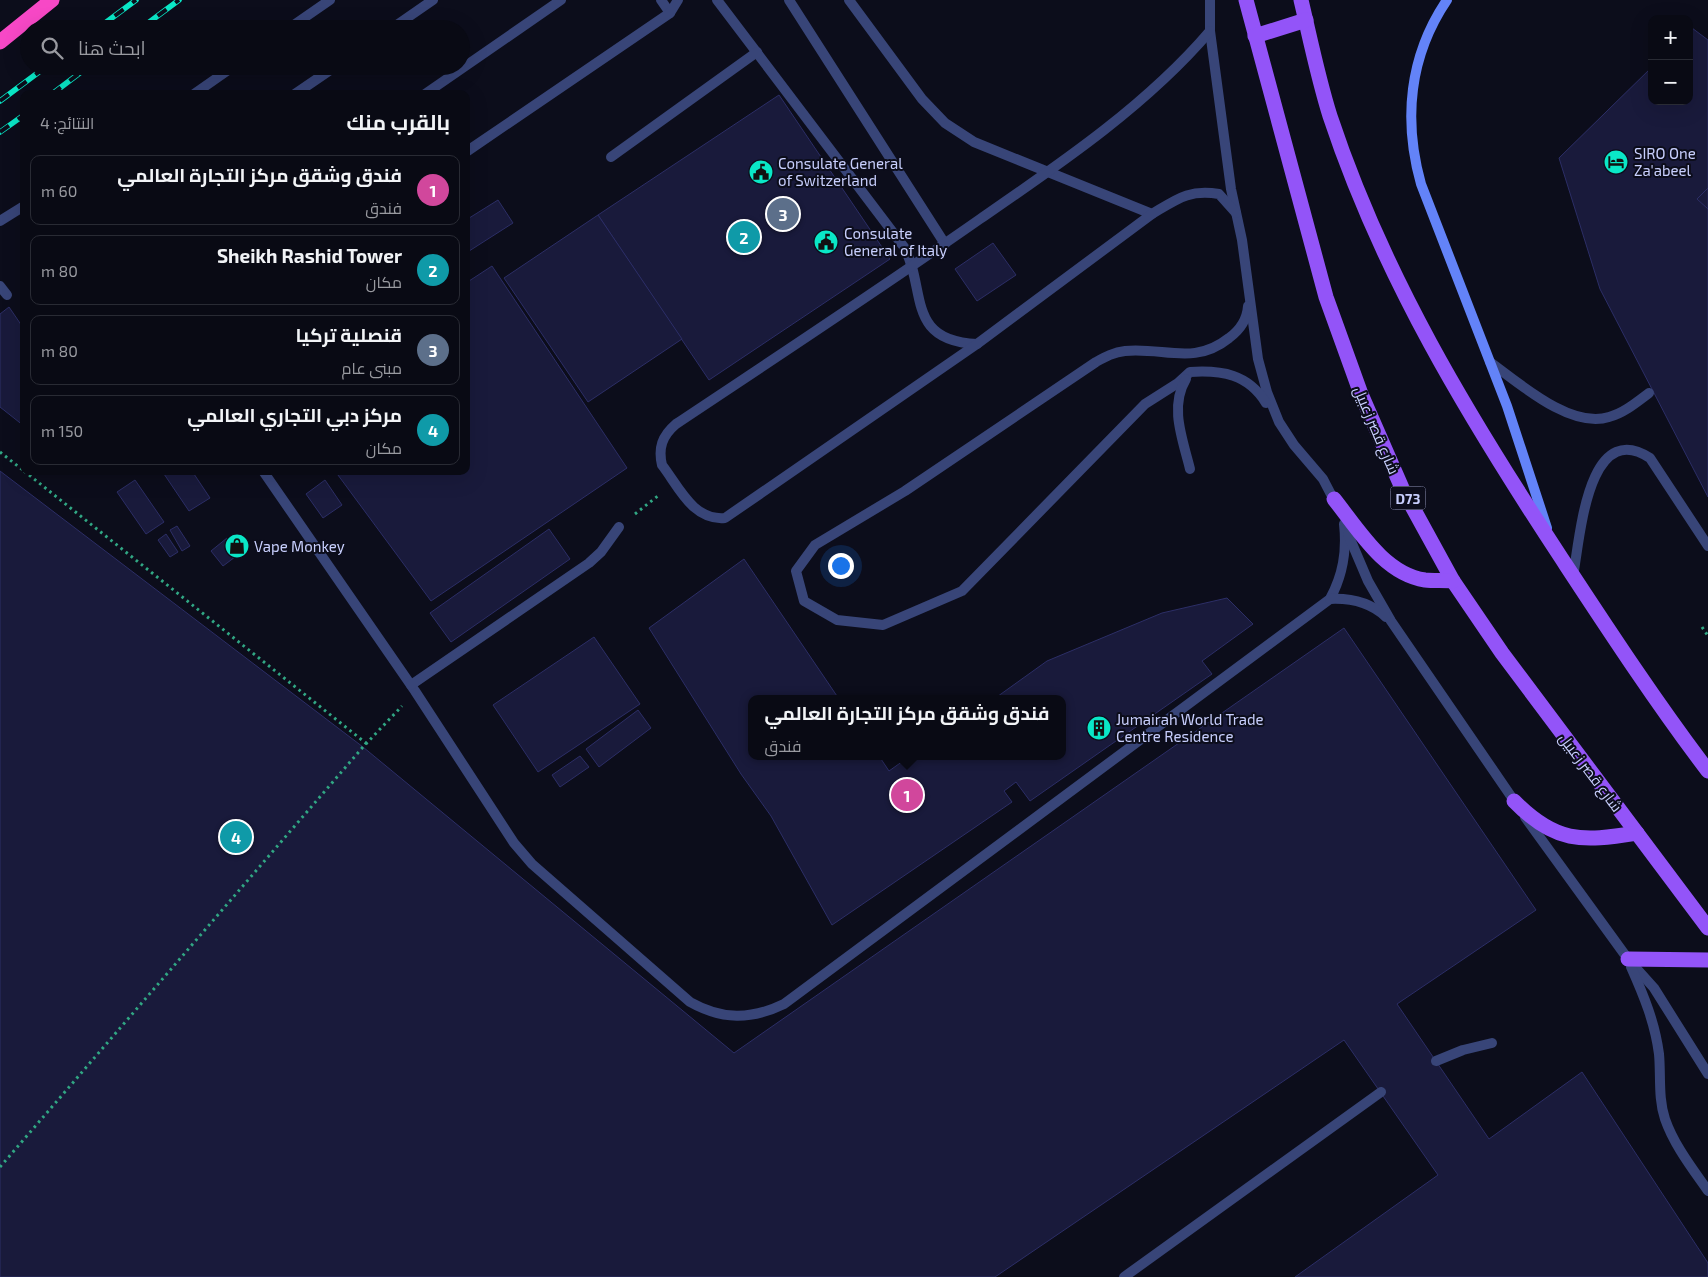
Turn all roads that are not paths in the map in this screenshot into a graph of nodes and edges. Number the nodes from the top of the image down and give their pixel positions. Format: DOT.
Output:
graph roads {
  1 [pos="52,0"];
  2 [pos="330,0"];
  3 [pos="433,0"];
  4 [pos="561,0"];
  5 [pos="661,0"];
  6 [pos="678,0"];
  7 [pos="717,0"];
  8 [pos="789,0"];
  9 [pos="849,0"];
  10 [pos="1210,0"];
  11 [pos="1246,0"];
  12 [pos="1301,0"];
  13 [pos="1447,0"];
  14 [pos="670,13"];
  15 [pos="27,20"];
  16 [pos="301,20"];
  17 [pos="403,20"];
  18 [pos="1306,20"];
  19 [pos="20,26"];
  20 [pos="1210,31"];
  21 [pos="1255,36"];
  22 [pos="0,42"];
  23 [pos="757,52"];
  24 [pos="470,63"];
  25 [pos="221,75"];
  26 [pos="323,75"];
  27 [pos="452,75"];
  28 [pos="200,90"];
  29 [pos="301,90"];
  30 [pos="431,90"];
  31 [pos="470,149"];
  32 [pos="611,157"];
  33 [pos="1047,173"];
  34 [pos="20,208"];
  35 [pos="1236,213"];
  36 [pos="1152,214"];
  37 [pos="0,221"];
  38 [pos="945,244"];
  39 [pos="912,266"];
  40 [pos="0,286"];
  41 [pos="1250,290"];
  42 [pos="8,295"];
  43 [pos="977,344"];
  44 [pos="1490,362"];
  45 [pos="1190,372"];
  46 [pos="1649,393"];
  47 [pos="1279,422"];
  48 [pos="1190,469"];
  49 [pos="266,475"];
  50 [pos="1334,499"];
  51 [pos="1344,524"];
  52 [pos="619,527"];
  53 [pos="1550,541"];
  54 [pos="1708,546"];
  55 [pos="1573,576"];
  56 [pos="1453,581"];
  57 [pos="1330,600"];
  58 [pos="1391,621"];
  59 [pos="413,688"];
  60 [pos="1708,770"];
  61 [pos="1514,801"];
  62 [pos="1637,833"];
  63 [pos="1708,928"];
  64 [pos="1628,959"];
  65 [pos="1708,960"];
  66 [pos="1492,1043"];
  67 [pos="1436,1061"];
  68 [pos="1708,1074"];
  69 [pos="1381,1092"];
  70 [pos="1708,1191"];
  71 [pos="1124,1277"];
  1 -- 15 [label="highway"];
  2 -- 16 [label="lane"];
  3 -- 17 [label="lane"];
  4 -- 24 [label="lane"];
  5 -- 14 [label="lane"];
  6 -- 14 [label="lane"];
  7 -- 23 [label="lane"];
  8 -- 38 [label="lane"];
  9 -- 33 [label="lane"];
  10 -- 20 [label="lane"];
  11 -- 21 [label="main road, شارع قصر زعبيل / D73"];
  12 -- 18 [label="main road"];
  13 -- 44 [label="main road"];
  14 -- 31 [label="lane"];
  18 -- 21 [label="main road"];
  18 -- 53 [label="main road"];
  19 -- 22 [label="highway"];
  20 -- 33 [label="lane"];
  20 -- 35 [label="lane"];
  21 -- 56 [label="main road, شارع قصر زعبيل / D73"];
  23 -- 32 [label="lane"];
  23 -- 39 [label="lane"];
  25 -- 28 [label="lane"];
  26 -- 29 [label="lane"];
  27 -- 30 [label="lane"];
  33 -- 36 [label="lane"];
  33 -- 38 [label="lane"];
  34 -- 37 [label="lane"];
  35 -- 36 [label="lane"];
  35 -- 41 [label="lane"];
  36 -- 43 [label="lane"];
  38 -- 39 [label="lane"];
  39 -- 43 [label="lane"];
  39 -- 43 [label="lane"];
  40 -- 42 [label="lane"];
  41 -- 45 [label="lane"];
  41 -- 47 [label="lane"];
  44 -- 46 [label="lane"];
  44 -- 53 [label="main road"];
  45 -- 47 [label="lane"];
  45 -- 48 [label="lane"];
  47 -- 50 [label="lane"];
  49 -- 59 [label="lane"];
  50 -- 51 [label="lane"];
  50 -- 56 [label="main road"];
  51 -- 57 [label="lane"];
  51 -- 58 [label="lane"];
  52 -- 59 [label="lane"];
  53 -- 55 [label="main road"];
  54 -- 55 [label="lane"];
  55 -- 60 [label="main road"];
  56 -- 62 [label="main road, شارع قصر زعبيل / D73"];
  57 -- 58 [label="lane"];
  57 -- 59 [label="lane"];
  58 -- 61 [label="lane"];
  61 -- 62 [label="main road"];
  61 -- 64 [label="lane"];
  62 -- 63 [label="main road, شارع قصر زعبيل / D73"];
  64 -- 65 [label="main road"];
  64 -- 68 [label="lane"];
  64 -- 70 [label="lane"];
  66 -- 67 [label="lane"];
  69 -- 71 [label="lane"];
}
